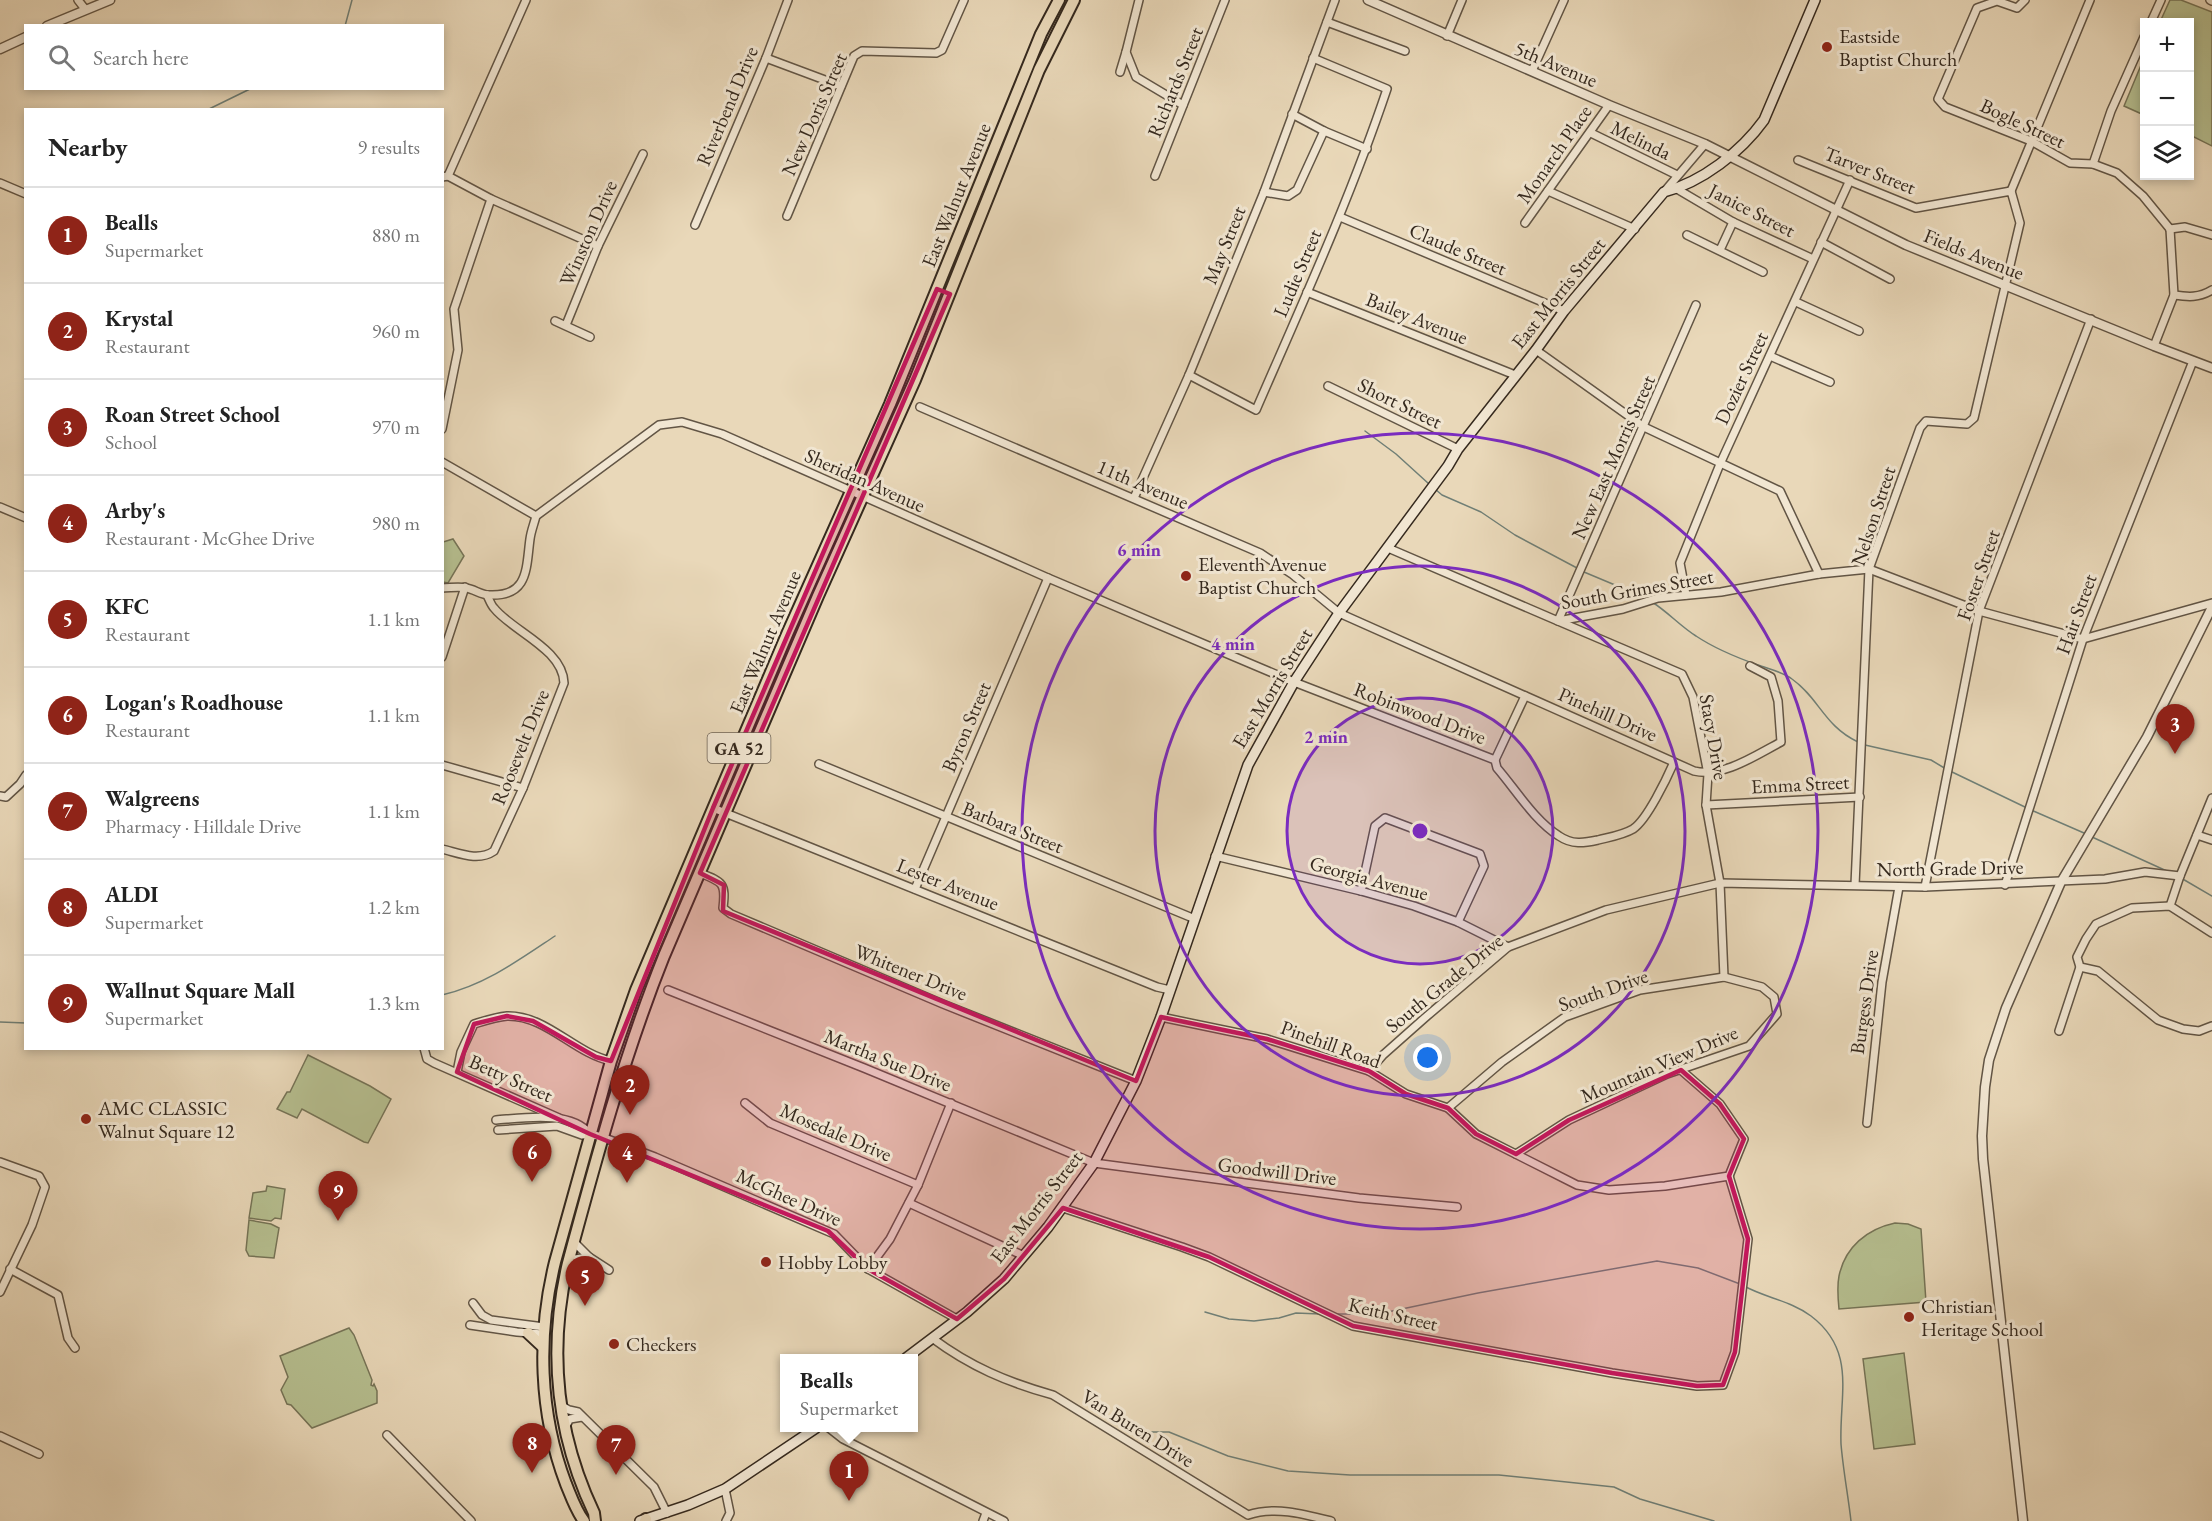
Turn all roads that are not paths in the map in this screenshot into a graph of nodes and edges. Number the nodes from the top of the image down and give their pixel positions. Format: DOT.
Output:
graph roads {
  1 [pos="78,0"];
  2 [pos="110,0"];
  3 [pos="526,0"];
  4 [pos="788,0"];
  5 [pos="964,0"];
  6 [pos="1059,0"];
  7 [pos="1074,0"];
  8 [pos="1139,0"];
  9 [pos="1225,0"];
  10 [pos="1335,0"];
  11 [pos="1368,0"];
  12 [pos="1462,0"];
  13 [pos="1564,0"];
  14 [pos="1815,0"];
  15 [pos="2025,0"];
  16 [pos="2090,0"];
  17 [pos="2161,0"];
  18 [pos="86,9"];
  19 [pos="2153,18"];
  20 [pos="1327,22"];
  21 [pos="52,24"];
  22 [pos="1447,36"];
  23 [pos="24,38"];
  24 [pos="0,49"];
  25 [pos="2140,49"];
  26 [pos="1405,51"];
  27 [pos="1126,52"];
  28 [pos="766,58"];
  29 [pos="1313,58"];
  30 [pos="1131,66"];
  31 [pos="1532,71"];
  32 [pos="1120,72"];
  33 [pos="1136,77"];
  34 [pos="841,86"];
  35 [pos="1183,105"];
  36 [pos="1609,105"];
  37 [pos="1292,114"];
  38 [pos="1324,131"];
  39 [pos="1591,134"];
  40 [pos="2031,141"];
  41 [pos="1705,144"];
  42 [pos="1367,149"];
  43 [pos="643,154"];
  44 [pos="1731,156"];
  45 [pos="1798,160"];
  46 [pos="2092,164"];
  47 [pos="1677,175"];
  48 [pos="1155,176"];
  49 [pos="445,177"];
  50 [pos="1850,180"];
  51 [pos="0,183"];
  52 [pos="1677,189"];
  53 [pos="1548,191"];
  54 [pos="2011,191"];
  55 [pos="1264,192"];
  56 [pos="1664,192"];
  57 [pos="24,193"];
  58 [pos="491,199"];
  59 [pos="1837,209"];
  60 [pos="787,216"];
  61 [pos="1340,217"];
  62 [pos="1732,222"];
  63 [pos="1525,223"];
  64 [pos="694,225"];
  65 [pos="1635,229"];
  66 [pos="2170,229"];
  67 [pos="1687,235"];
  68 [pos="2212,235"];
  69 [pos="1821,242"];
  70 [pos="598,246"];
  71 [pos="1720,250"];
  72 [pos="1813,260"];
  73 [pos="1763,272"];
  74 [pos="1890,279"];
  75 [pos="2005,284"];
  76 [pos="937,289"];
  77 [pos="2212,290"];
  78 [pos="1307,292"];
  79 [pos="950,294"];
  80 [pos="2174,295"];
  81 [pos="1796,302"];
  82 [pos="1696,305"];
  83 [pos="1564,311"];
  84 [pos="2091,319"];
  85 [pos="555,321"];
  86 [pos="566,326"];
  87 [pos="1859,331"];
  88 [pos="590,337"];
  89 [pos="2154,346"];
  90 [pos="1536,350"];
  91 [pos="1770,356"];
  92 [pos="2193,361"];
  93 [pos="2212,368"];
  94 [pos="1189,375"];
  95 [pos="1515,375"];
  96 [pos="1830,382"];
  97 [pos="1328,386"];
  98 [pos="920,407"];
  99 [pos="444,419"];
  100 [pos="1644,427"];
  101 [pos="1458,449"];
  102 [pos="444,464"];
  103 [pos="1720,464"];
  104 [pos="850,492"];
  105 [pos="862,498"];
  106 [pos="1134,498"];
  107 [pos="0,507"];
  108 [pos="536,516"];
  109 [pos="24,517"];
  110 [pos="1388,548"];
  111 [pos="1869,569"];
  112 [pos="1819,574"];
  113 [pos="1048,578"];
  114 [pos="444,588"];
  115 [pos="465,588"];
  116 [pos="488,595"];
  117 [pos="1686,595"];
  118 [pos="2212,605"];
  119 [pos="1979,611"];
  120 [pos="1339,613"];
  121 [pos="1558,621"];
  122 [pos="2083,639"];
  123 [pos="444,651"];
  124 [pos="1750,666"];
  125 [pos="1294,682"];
  126 [pos="1525,696"];
  127 [pos="1495,759"];
  128 [pos="1674,762"];
  129 [pos="819,764"];
  130 [pos="444,766"];
  131 [pos="1707,774"];
  132 [pos="24,778"];
  133 [pos="523,788"];
  134 [pos="0,796"];
  135 [pos="1860,797"];
  136 [pos="2212,798"];
  137 [pos="1706,805"];
  138 [pos="713,808"];
  139 [pos="725,812"];
  140 [pos="946,817"];
  141 [pos="2197,835"];
  142 [pos="2212,840"];
  143 [pos="444,850"];
  144 [pos="1215,856"];
  145 [pos="700,873"];
  146 [pos="2180,876"];
  147 [pos="2061,882"];
  148 [pos="1720,883"];
  149 [pos="1855,885"];
  150 [pos="2005,885"];
  151 [pos="1899,887"];
  152 [pos="1925,887"];
  153 [pos="915,889"];
  154 [pos="1360,891"];
  155 [pos="2170,906"];
  156 [pos="1195,919"];
  157 [pos="1458,922"];
  158 [pos="2212,933"];
  159 [pos="1508,947"];
  160 [pos="2080,967"];
  161 [pos="1724,977"];
  162 [pos="668,990"];
  163 [pos="1170,990"];
  164 [pos="1161,1017"];
  165 [pos="2212,1026"];
  166 [pos="2059,1031"];
  167 [pos="425,1050"];
  168 [pos="611,1060"];
  169 [pos="1680,1070"];
  170 [pos="1369,1071"];
  171 [pos="457,1072"];
  172 [pos="1136,1081"];
  173 [pos="745,1103"];
  174 [pos="951,1103"];
  175 [pos="1448,1108"];
  176 [pos="559,1118"];
  177 [pos="496,1120"];
  178 [pos="1867,1123"];
  179 [pos="498,1130"];
  180 [pos="590,1134"];
  181 [pos="602,1137"];
  182 [pos="1516,1154"];
  183 [pos="0,1162"];
  184 [pos="1094,1163"];
  185 [pos="1729,1176"];
  186 [pos="918,1185"];
  187 [pos="909,1203"];
  188 [pos="1457,1207"];
  189 [pos="1063,1208"];
  190 [pos="573,1241"];
  191 [pos="1024,1256"];
  192 [pos="590,1257"];
  193 [pos="568,1260"];
  194 [pos="10,1269"];
  195 [pos="609,1269"];
  196 [pos="868,1269"];
  197 [pos="0,1292"];
  198 [pos="473,1303"];
  199 [pos="957,1319"];
  200 [pos="470,1325"];
  201 [pos="544,1331"];
  202 [pos="528,1333"];
  203 [pos="932,1338"];
  204 [pos="543,1347"];
  205 [pos="75,1348"];
  206 [pos="912,1354"];
  207 [pos="560,1404"];
  208 [pos="582,1417"];
  209 [pos="564,1429"];
  210 [pos="810,1432"];
  211 [pos="835,1432"];
  212 [pos="0,1436"];
  213 [pos="387,1436"];
  214 [pos="39,1454"];
  215 [pos="725,1489"];
  216 [pos="667,1513"];
  217 [pos="986,1513"];
  218 [pos="1247,1518"];
  219 [pos="644,1520"];
  220 [pos="471,1521"];
  221 [pos="584,1521"];
  222 [pos="595,1521"];
  223 [pos="726,1521"];
  224 [pos="983,1521"];
  225 [pos="1004,1521"];
  226 [pos="1332,1521"];
  227 [pos="2023,1521"];
  1 -- 18 [label="street"];
  2 -- 18 [label="street"];
  3 -- 49 [label="street"];
  4 -- 28 [label="street, Riverbend Drive"];
  5 -- 34 [label="street, New Doris Street"];
  6 -- 76 [label="main road, East Walnut Avenue / GA 52"];
  7 -- 79 [label="main road, East Walnut Avenue / GA 52"];
  8 -- 27 [label="street"];
  9 -- 35 [label="street, Richards Street"];
  10 -- 20 [label="street, May Street"];
  11 -- 22 [label="street, 5th Avenue"];
  12 -- 22 [label="street"];
  13 -- 31 [label="street"];
  14 -- 44 [label="main road"];
  15 -- 40 [label="street, Bogle Street"];
  16 -- 40 [label="street"];
  17 -- 19 [label="street"];
  18 -- 21 [label="street"];
  20 -- 26 [label="street"];
  20 -- 29 [label="street, May Street"];
  22 -- 31 [label="street, 5th Avenue"];
  23 -- 24 [label="street"];
  25 -- 46 [label="street"];
  27 -- 30 [label="street"];
  27 -- 32 [label="street"];
  28 -- 34 [label="street"];
  28 -- 64 [label="street, Riverbend Drive"];
  29 -- 37 [label="street, May Street"];
  29 -- 42 [label="street, Ludie Street"];
  30 -- 32 [label="street"];
  30 -- 33 [label="street"];
  31 -- 36 [label="street, 5th Avenue"];
  32 -- 33 [label="street"];
  33 -- 35 [label="street"];
  34 -- 60 [label="street, New Doris Street"];
  35 -- 48 [label="street, Richards Street"];
  36 -- 39 [label="street, Monarch Place"];
  36 -- 41 [label="street, 5th Avenue"];
  37 -- 38 [label="street"];
  37 -- 55 [label="street, May Street"];
  38 -- 42 [label="street"];
  38 -- 55 [label="street"];
  39 -- 47 [label="street, Melinda"];
  39 -- 53 [label="street, Monarch Place"];
  40 -- 46 [label="street, Bogle Street"];
  40 -- 54 [label="street"];
  41 -- 44 [label="street, 5th Avenue"];
  41 -- 47 [label="street"];
  42 -- 61 [label="street, Ludie Street"];
  43 -- 70 [label="street, Winston Drive"];
  44 -- 52 [label="main road"];
  44 -- 59 [label="street, Fields Avenue"];
  45 -- 50 [label="street, Tarver Street"];
  46 -- 66 [label="street, Bogle Street"];
  47 -- 56 [label="street"];
  49 -- 58 [label="street"];
  50 -- 54 [label="street, Tarver Street"];
  50 -- 59 [label="street, Dozier Street"];
  51 -- 57 [label="street"];
  52 -- 56 [label="main road"];
  52 -- 62 [label="street, Janice Street"];
  53 -- 63 [label="street, Monarch Place"];
  53 -- 65 [label="street"];
  54 -- 75 [label="street"];
  55 -- 94 [label="street, May Street"];
  56 -- 65 [label="main road, East Morris Street"];
  58 -- 70 [label="street"];
  58 -- 99 [label="street"];
  59 -- 69 [label="street, Dozier Street"];
  59 -- 75 [label="street, Fields Avenue"];
  61 -- 78 [label="street, Ludie Street"];
  61 -- 83 [label="street, Claude Street"];
  62 -- 71 [label="street"];
  62 -- 72 [label="street, Janice Street"];
  65 -- 83 [label="main road, East Morris Street"];
  66 -- 68 [label="street"];
  66 -- 80 [label="street"];
  67 -- 71 [label="street"];
  69 -- 72 [label="street, Dozier Street"];
  69 -- 74 [label="street"];
  70 -- 86 [label="street, Winston Drive"];
  71 -- 73 [label="street"];
  72 -- 81 [label="street, Dozier Street"];
  75 -- 84 [label="street, Fields Avenue"];
  75 -- 111 [label="street, Nelson Street"];
  76 -- 79 [label="main road"];
  76 -- 104 [label="main road, East Walnut Avenue / GA 52"];
  77 -- 80 [label="street"];
  78 -- 94 [label="street, Ludie Street"];
  78 -- 95 [label="street, Bailey Avenue"];
  79 -- 105 [label="main road, East Walnut Avenue / GA 52"];
  80 -- 89 [label="street"];
  81 -- 87 [label="street"];
  81 -- 91 [label="street, Dozier Street"];
  82 -- 100 [label="street, New East Morris Street"];
  83 -- 90 [label="main road, East Morris Street"];
  84 -- 89 [label="street, Fields Avenue"];
  84 -- 119 [label="street, Foster Street"];
  85 -- 86 [label="street"];
  86 -- 88 [label="street"];
  89 -- 92 [label="street, Fields Avenue"];
  90 -- 95 [label="main road, East Morris Street"];
  90 -- 100 [label="street"];
  91 -- 96 [label="street"];
  91 -- 103 [label="street, Dozier Street"];
  92 -- 93 [label="street, Fields Avenue"];
  92 -- 122 [label="street, Hair Street"];
  94 -- 106 [label="street, May Street"];
  95 -- 101 [label="main road, East Morris Street"];
  97 -- 101 [label="street, Short Street"];
  98 -- 106 [label="street, 11th Avenue"];
  100 -- 103 [label="street"];
  100 -- 121 [label="street, New East Morris Street"];
  101 -- 110 [label="main road, East Morris Street"];
  102 -- 108 [label="street"];
  103 -- 112 [label="street"];
  103 -- 117 [label="street, Dozier Street"];
  104 -- 105 [label="street, Sheridan Avenue"];
  104 -- 108 [label="street, Sheridan Avenue"];
  104 -- 138 [label="main road, East Walnut Avenue / GA 52"];
  105 -- 113 [label="street, Sheridan Avenue"];
  105 -- 139 [label="main road, East Walnut Avenue / GA 52"];
  106 -- 120 [label="street, 11th Avenue"];
  107 -- 109 [label="street"];
  108 -- 116 [label="street"];
  110 -- 120 [label="main road, East Morris Street"];
  110 -- 121 [label="street, South Grimes Street"];
  111 -- 112 [label="street, South Grimes Street"];
  111 -- 119 [label="street"];
  111 -- 135 [label="street, Nelson Street"];
  112 -- 117 [label="street, South Grimes Street"];
  113 -- 125 [label="street, Sheridan Avenue"];
  113 -- 140 [label="street, Byron Street"];
  114 -- 115 [label="street"];
  115 -- 116 [label="street"];
  115 -- 123 [label="street"];
  116 -- 133 [label="street, Roosevelt Drive"];
  117 -- 121 [label="street, South Grimes Street"];
  118 -- 122 [label="street"];
  118 -- 147 [label="street"];
  119 -- 122 [label="street"];
  119 -- 152 [label="street, Foster Street"];
  120 -- 125 [label="main road, East Morris Street"];
  120 -- 126 [label="street, Pinehill Drive"];
  121 -- 131 [label="street, Stacy Drive"];
  122 -- 150 [label="street, Hair Street"];
  124 -- 131 [label="street"];
  125 -- 127 [label="street, Robinwood Drive"];
  125 -- 144 [label="main road, East Morris Street"];
  126 -- 127 [label="street"];
  126 -- 128 [label="street, Pinehill Drive"];
  127 -- 128 [label="street, Robinwood Drive"];
  128 -- 131 [label="street, Pinehill Drive"];
  129 -- 140 [label="street, Barbara Street"];
  130 -- 133 [label="street"];
  131 -- 137 [label="street, Stacy Drive"];
  132 -- 134 [label="street"];
  133 -- 143 [label="street, Roosevelt Drive"];
  135 -- 137 [label="street, Emma Street"];
  135 -- 149 [label="street, Nelson Street"];
  136 -- 141 [label="street"];
  137 -- 148 [label="street, Stacy Drive"];
  138 -- 139 [label="street, Lester Avenue"];
  138 -- 168 [label="main road, East Walnut Avenue / GA 52"];
  139 -- 145 [label="main road, East Walnut Avenue / GA 52"];
  139 -- 153 [label="street, Lester Avenue"];
  140 -- 153 [label="street, Byron Street"];
  140 -- 156 [label="street, Barbara Street"];
  141 -- 142 [label="street"];
  141 -- 146 [label="street"];
  144 -- 154 [label="street, Georgia Avenue"];
  144 -- 156 [label="main road, East Morris Street"];
  145 -- 172 [label="street, Whitener Drive"];
  145 -- 181 [label="main road, East Walnut Avenue / GA 52"];
  146 -- 147 [label="street, North Grade Drive"];
  146 -- 155 [label="street"];
  147 -- 150 [label="street, North Grade Drive"];
  147 -- 227 [label="street"];
  148 -- 149 [label="street, North Grade Drive"];
  148 -- 159 [label="street, South Grade Drive"];
  148 -- 161 [label="street, Stacy Drive"];
  149 -- 151 [label="street, North Grade Drive"];
  150 -- 152 [label="street, North Grade Drive"];
  151 -- 152 [label="street, North Grade Drive"];
  151 -- 178 [label="street, Burgess Drive"];
  153 -- 163 [label="street, Lester Avenue"];
  154 -- 157 [label="street, Georgia Avenue"];
  154 -- 157 [label="street"];
  155 -- 158 [label="street"];
  155 -- 160 [label="street"];
  156 -- 163 [label="main road, East Morris Street"];
  157 -- 159 [label="street, Georgia Avenue"];
  159 -- 170 [label="street, South Grade Drive"];
  160 -- 165 [label="street"];
  160 -- 166 [label="street"];
  161 -- 169 [label="street, Mountain View Drive"];
  161 -- 175 [label="street, South Drive"];
  162 -- 174 [label="street, Martha Sue Drive"];
  163 -- 164 [label="main road, East Morris Street"];
  164 -- 170 [label="street, Pinehill Road"];
  164 -- 172 [label="main road, East Morris Street"];
  167 -- 171 [label="street, Betty Street"];
  168 -- 171 [label="street"];
  168 -- 180 [label="main road, East Walnut Avenue / GA 52"];
  169 -- 182 [label="street, Mountain View Drive"];
  169 -- 185 [label="street"];
  170 -- 175 [label="street, Pinehill Road"];
  171 -- 176 [label="street, Betty Street"];
  172 -- 184 [label="main road, East Morris Street"];
  173 -- 186 [label="street, Mosedale Drive"];
  174 -- 184 [label="street, Martha Sue Drive"];
  174 -- 186 [label="street"];
  175 -- 182 [label="street, Pinehill Road"];
  176 -- 177 [label="street"];
  176 -- 180 [label="street, Betty Street"];
  179 -- 180 [label="street"];
  180 -- 181 [label="street, McGhee Drive"];
  180 -- 201 [label="main road, East Walnut Avenue / GA 52"];
  181 -- 190 [label="main road, East Walnut Avenue / GA 52"];
  181 -- 196 [label="street, McGhee Drive"];
  182 -- 185 [label="street, Pinehill Road"];
  183 -- 194 [label="street"];
  184 -- 188 [label="street, Goodwill Drive"];
  184 -- 189 [label="main road, East Morris Street"];
  185 -- 189 [label="street, Keith Street"];
  186 -- 187 [label="street"];
  187 -- 191 [label="street"];
  187 -- 196 [label="street"];
  189 -- 191 [label="main road, East Morris Street"];
  190 -- 192 [label="street"];
  190 -- 193 [label="main road, East Walnut Avenue / GA 52"];
  191 -- 199 [label="main road, East Morris Street"];
  192 -- 193 [label="street"];
  192 -- 195 [label="street"];
  193 -- 207 [label="main road, East Walnut Avenue / GA 52"];
  194 -- 197 [label="street"];
  194 -- 205 [label="street"];
  196 -- 199 [label="street, McGhee Drive"];
  198 -- 201 [label="street"];
  199 -- 203 [label="main road, East Morris Street"];
  200 -- 202 [label="street"];
  201 -- 202 [label="street"];
  201 -- 204 [label="main road, East Walnut Avenue / GA 52"];
  202 -- 204 [label="main road"];
  203 -- 206 [label="main road, East Morris Street"];
  203 -- 218 [label="street, Van Buren Drive"];
  204 -- 221 [label="main road, East Walnut Avenue / GA 52"];
  207 -- 208 [label="street"];
  207 -- 209 [label="main road, East Walnut Avenue / GA 52"];
  208 -- 209 [label="street"];
  208 -- 216 [label="street"];
  209 -- 222 [label="main road, East Walnut Avenue / GA 52"];
  210 -- 215 [label="main road"];
  211 -- 217 [label="street"];
  212 -- 214 [label="street"];
  213 -- 220 [label="street"];
  215 -- 216 [label="main road"];
  215 -- 223 [label="street"];
  216 -- 219 [label="main road"];
  217 -- 224 [label="street"];
  217 -- 225 [label="street"];
  218 -- 226 [label="street, Van Buren Drive"];
}
